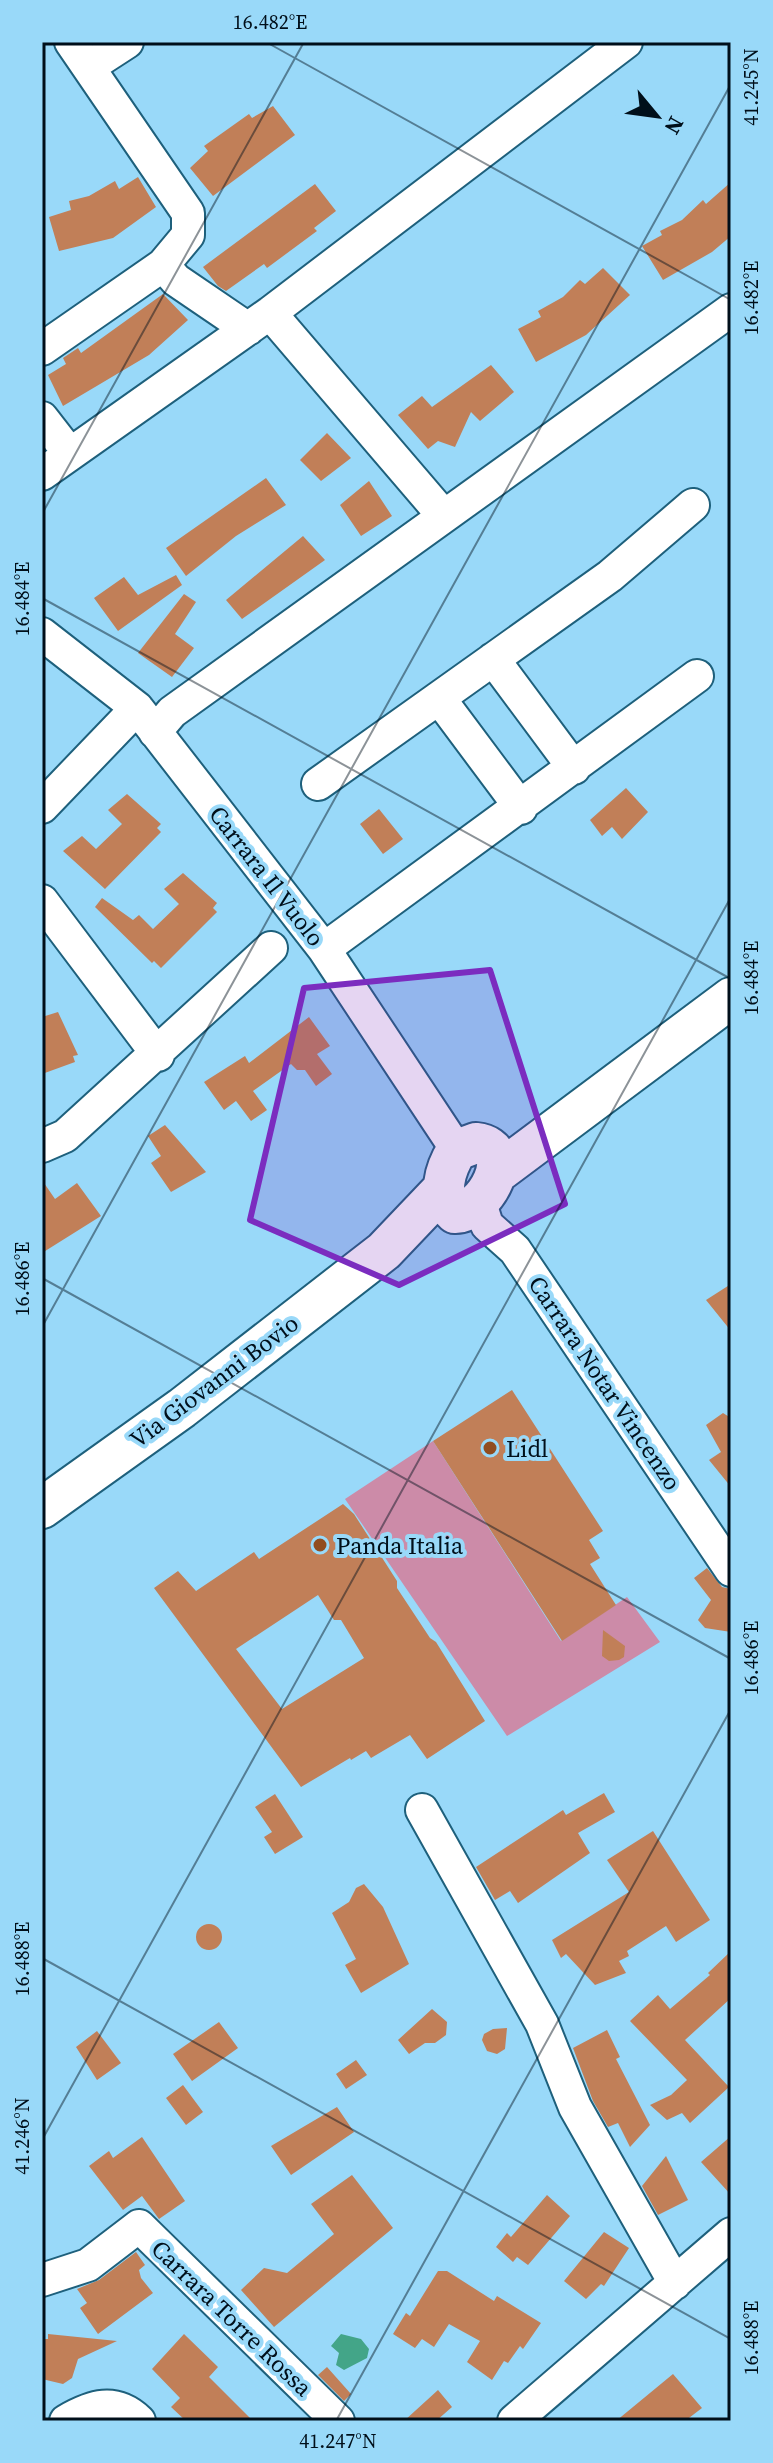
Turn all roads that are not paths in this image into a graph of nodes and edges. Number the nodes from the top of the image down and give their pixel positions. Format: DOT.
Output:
graph roads {
  1 [pos="127,42"];
  2 [pos="626,42"];
  3 [pos="80,54"];
  4 [pos="163,265"];
  5 [pos="731,310"];
  6 [pos="259,321"];
  7 [pos="42,349"];
  8 [pos="42,418"];
  9 [pos="70,454"];
  10 [pos="42,474"];
  11 [pos="693,505"];
  12 [pos="442,514"];
  13 [pos="42,634"];
  14 [pos="493,659"];
  15 [pos="697,676"];
  16 [pos="439,698"];
  17 [pos="146,720"];
  18 [pos="574,768"];
  19 [pos="318,784"];
  20 [pos="42,807"];
  21 [pos="521,808"];
  22 [pos="42,901"];
  23 [pos="271,948"];
  24 [pos="324,949"];
  25 [pos="731,998"];
  26 [pos="158,1055"];
  27 [pos="42,1146"];
  28 [pos="470,1178"];
  29 [pos="42,1508"];
  30 [pos="731,1570"];
  31 [pos="422,1810"];
  32 [pos="731,2234"];
  33 [pos="42,2280"];
  34 [pos="675,2283"];
  35 [pos="66,2421"];
  36 [pos="139,2421"];
  37 [pos="338,2421"];
  38 [pos="514,2421"];
  1 -- 3 [label="street"];
  2 -- 6 [label="street"];
  3 -- 4 [label="street"];
  4 -- 6 [label="street"];
  4 -- 7 [label="street"];
  5 -- 12 [label="street"];
  6 -- 9 [label="street"];
  6 -- 12 [label="street"];
  8 -- 9 [label="street"];
  9 -- 10 [label="street"];
  11 -- 14 [label="street"];
  12 -- 17 [label="street"];
  13 -- 17 [label="street, Carrara Il Vuolo"];
  14 -- 16 [label="street"];
  14 -- 18 [label="street"];
  15 -- 18 [label="street"];
  16 -- 19 [label="street"];
  16 -- 21 [label="street"];
  17 -- 20 [label="street"];
  17 -- 24 [label="street, Carrara Il Vuolo"];
  18 -- 21 [label="street"];
  21 -- 24 [label="street"];
  22 -- 26 [label="street"];
  23 -- 26 [label="street"];
  24 -- 28 [label="street, Carrara Il Vuolo"];
  25 -- 28 [label="main road, Via Giovanni Bovio"];
  26 -- 27 [label="street"];
  28 -- 29 [label="main road, Via Giovanni Bovio"];
  28 -- 30 [label="street, Carrara Notar Vincenzo"];
  31 -- 34 [label="street"];
  32 -- 34 [label="street"];
  33 -- 37 [label="street, Carrara Torre Rossa"];
  34 -- 38 [label="street"];
  35 -- 36 [label="street"];
}
